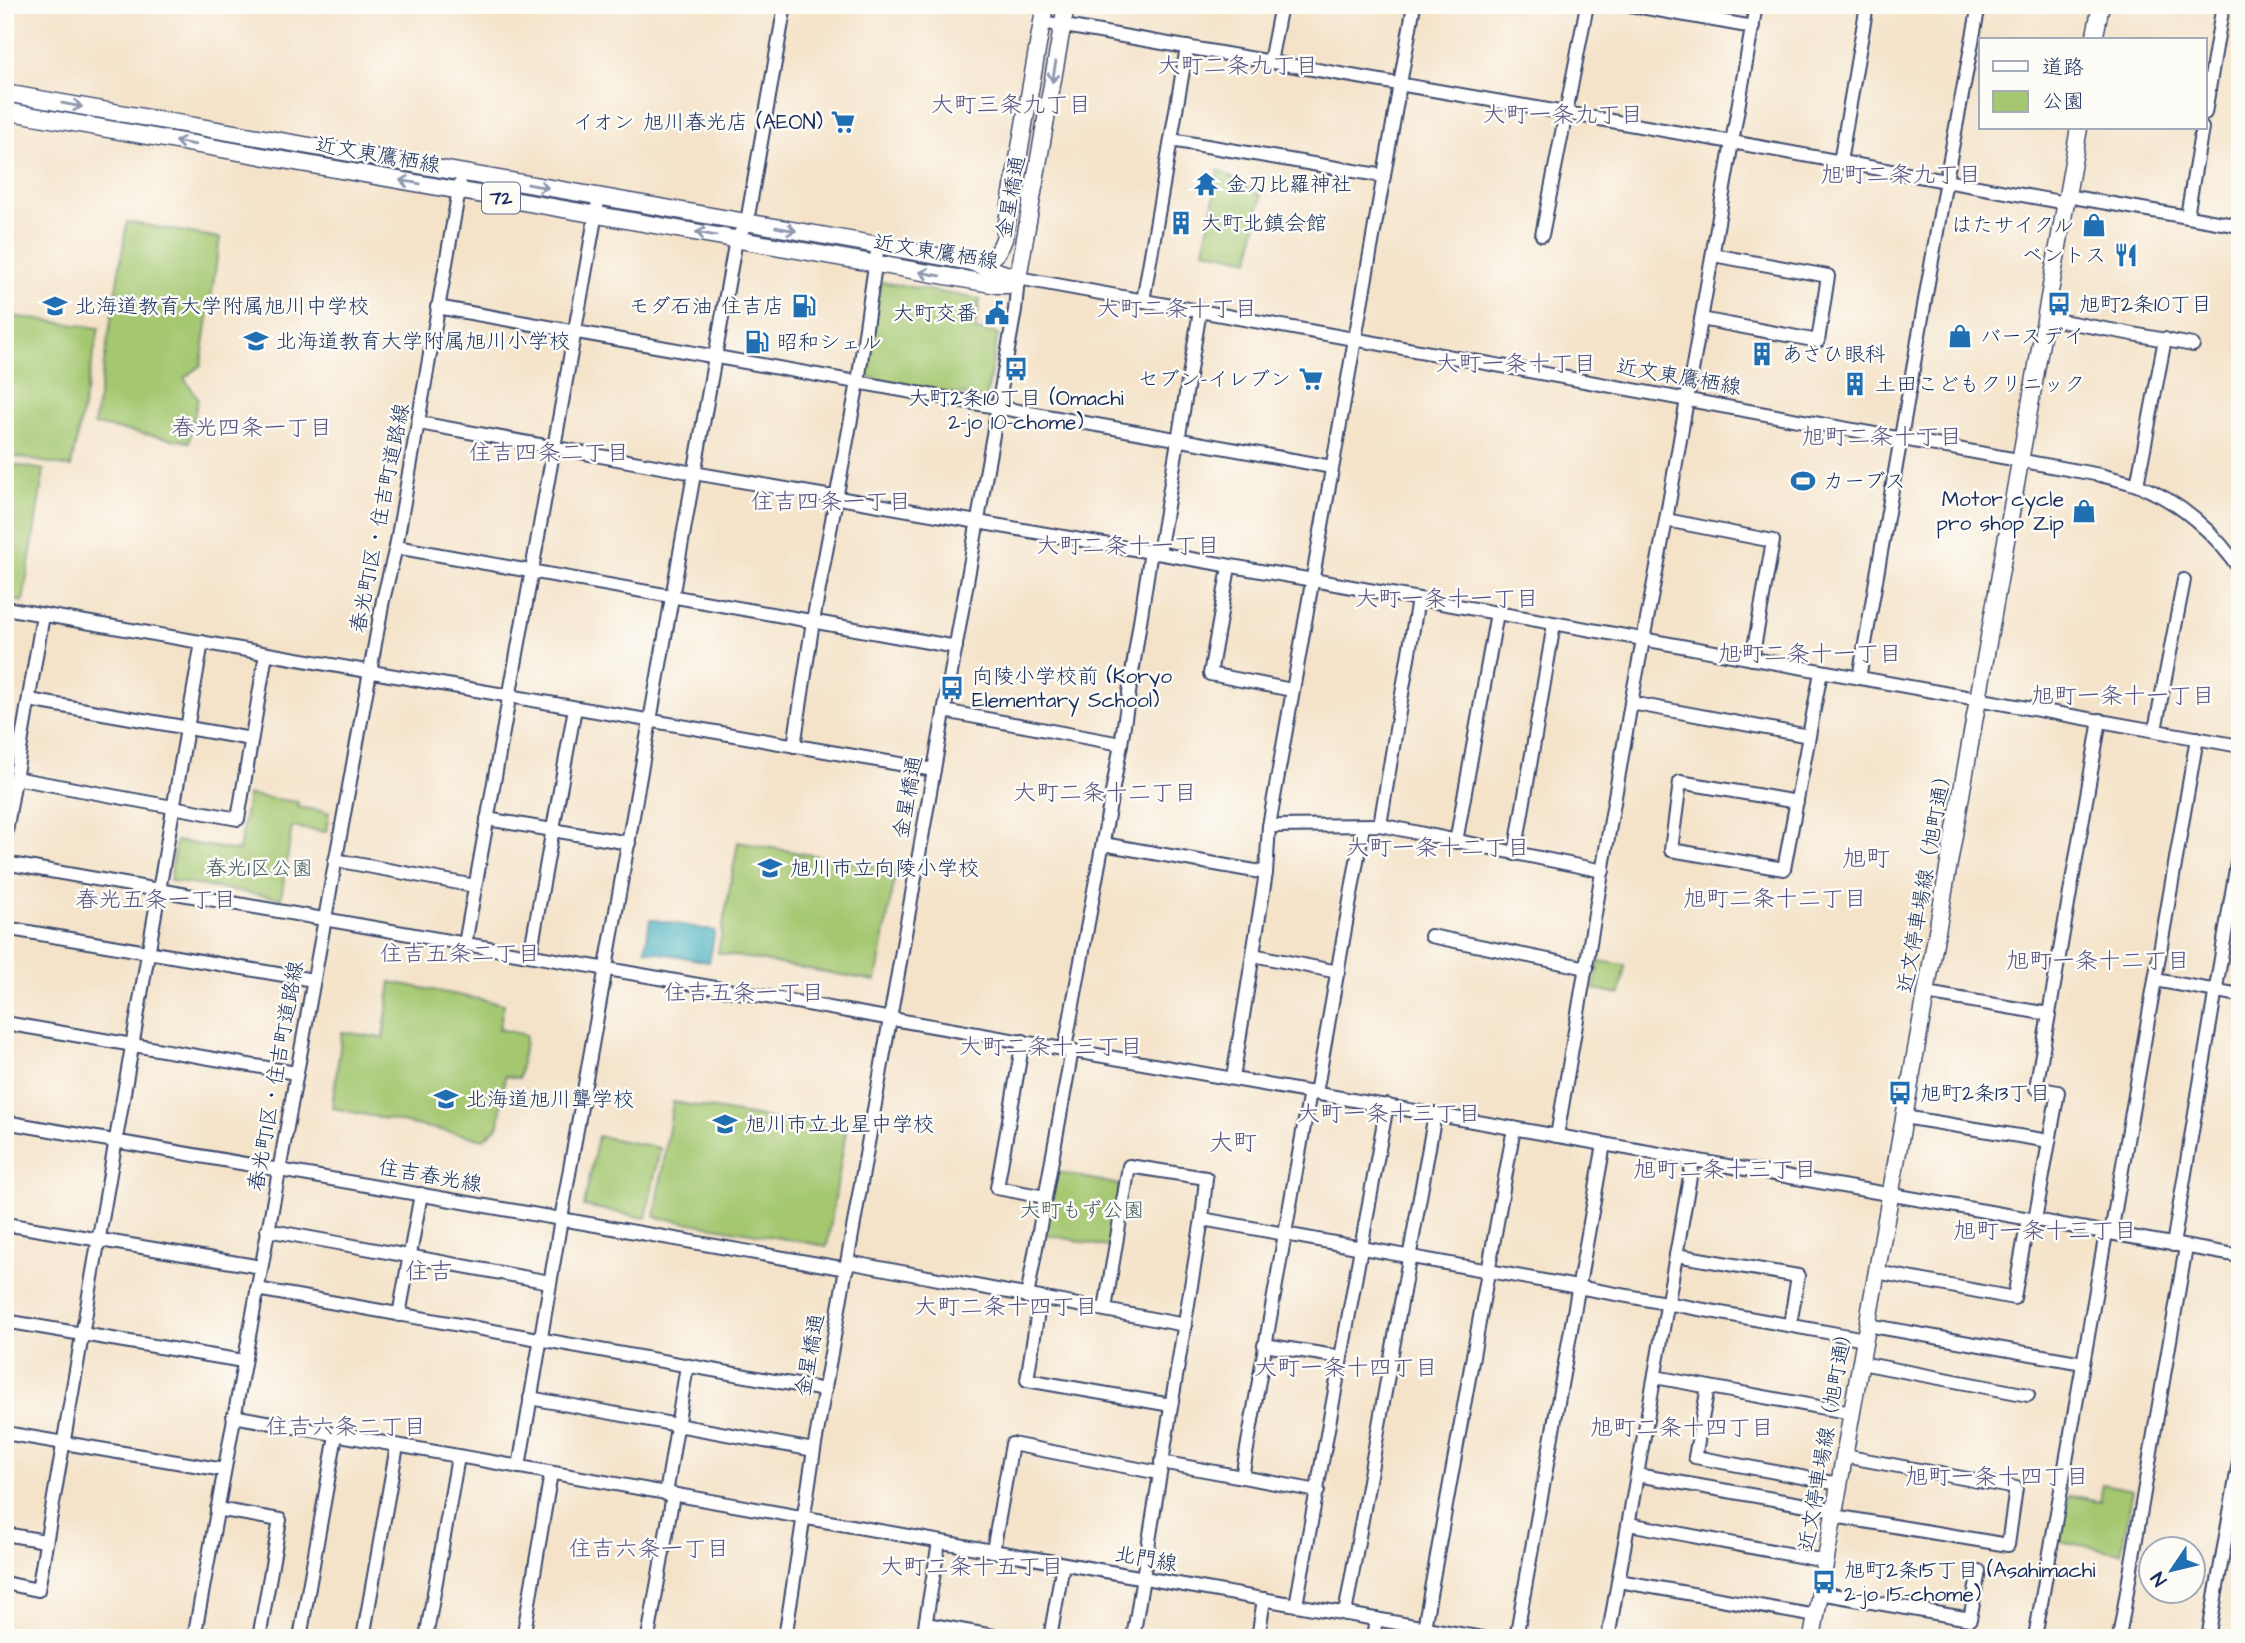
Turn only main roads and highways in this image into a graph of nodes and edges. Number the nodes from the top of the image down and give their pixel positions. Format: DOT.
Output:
graph roads {
  1 [pos="1045,5"];
  2 [pos="1066,5"];
  3 [pos="2101,5"];
  4 [pos="2094,38"];
  5 [pos="5,93"];
  6 [pos="5,111"];
  7 [pos="2079,130"];
  8 [pos="1004,239"];
  9 [pos="970,262"];
  10 [pos="1018,278"];
  11 [pos="1812,1638"];
  1 -- 8 [label="main road, 金星橋通"];
  2 -- 10 [label="main road, 金星橋通, one-way"];
  3 -- 4 [label="main road"];
  5 -- 9 [label="main road, 近文東鷹栖線 / 72, one-way"];
  10 -- 6 [label="main road, 近文東鷹栖線 / 72, one-way"];
  7 -- 11 [label="main road, 近文停車場線（旭町通）"];
  8 -- 9 [label="main road, 金星橋通"];
  8 -- 10 [label="main road"];
  9 -- 10 [label="main road, 72"];
}
